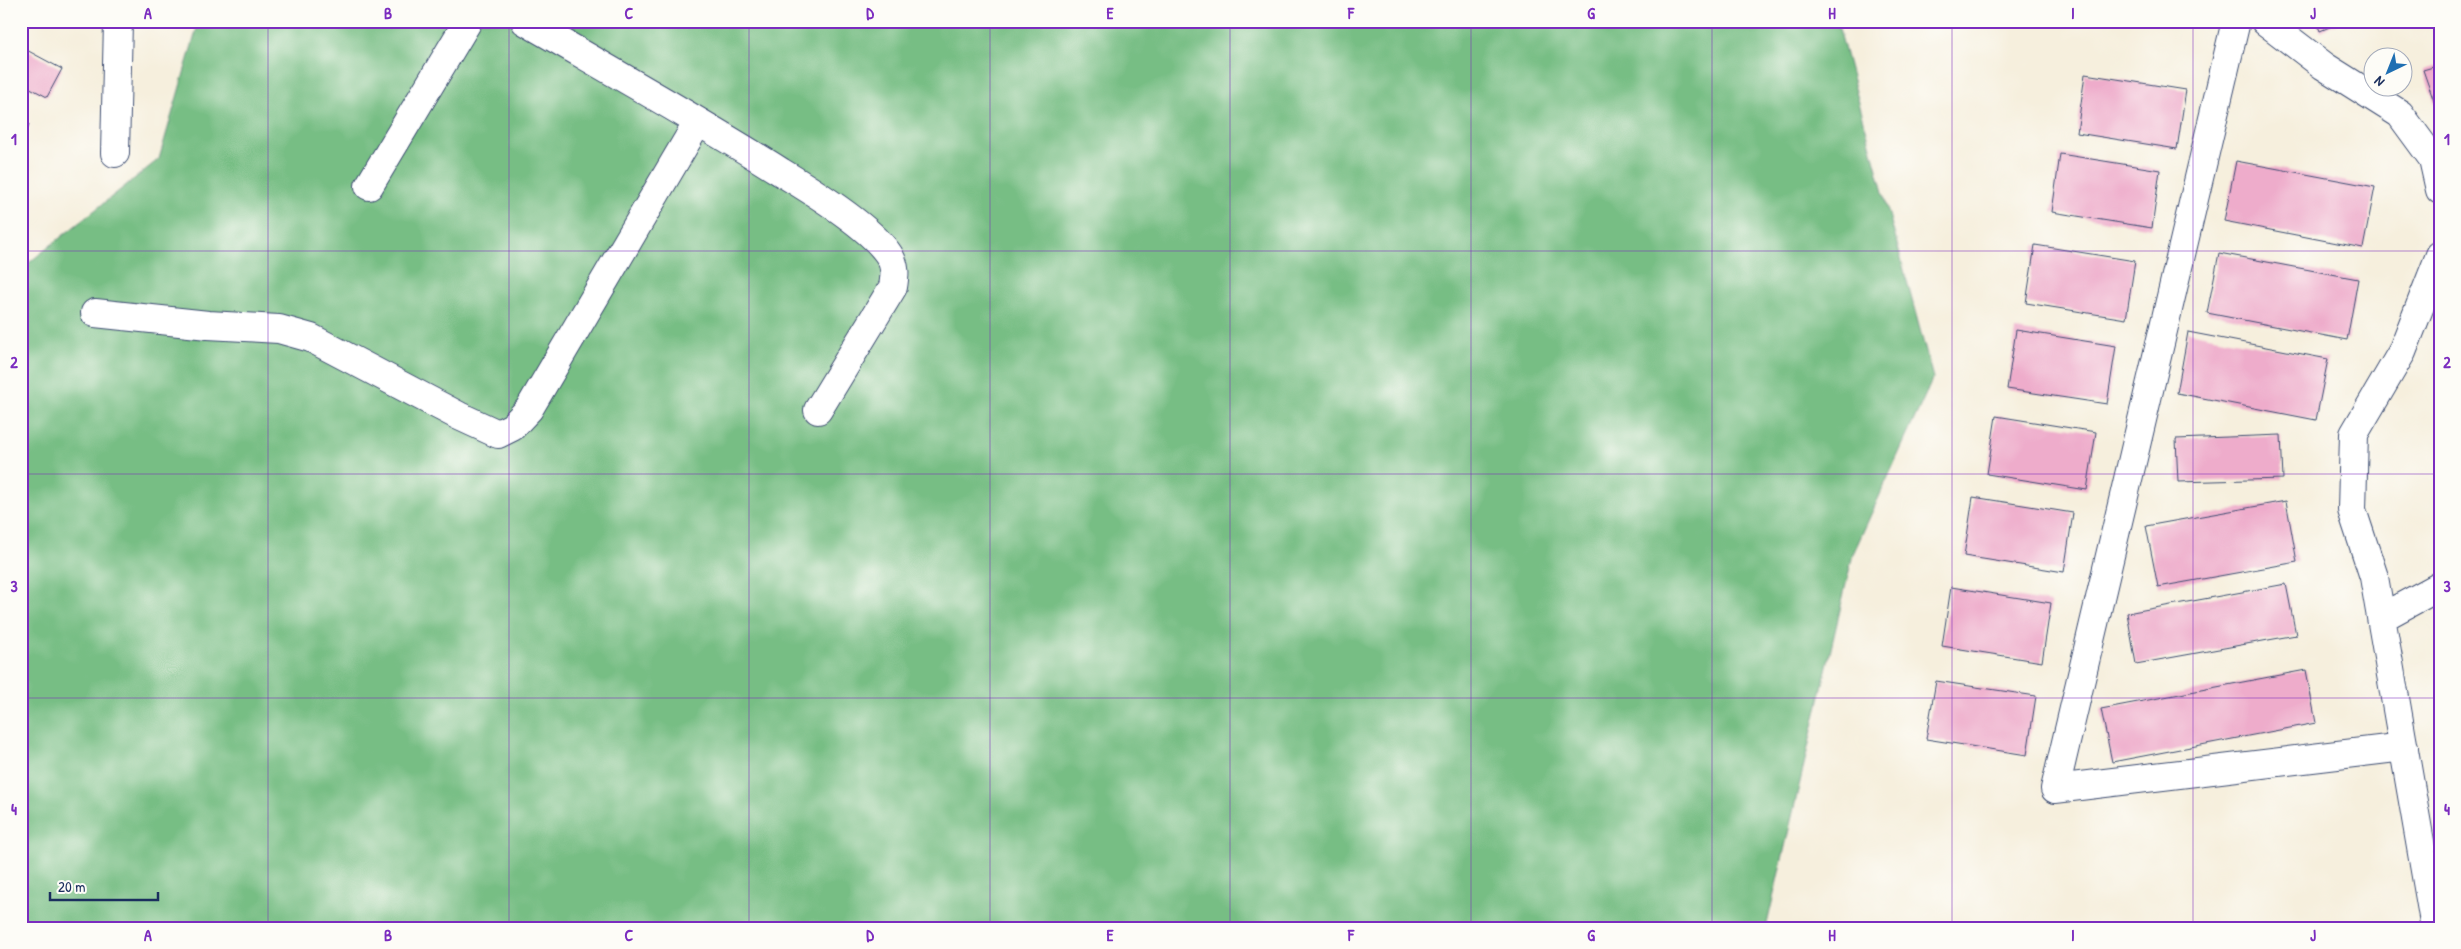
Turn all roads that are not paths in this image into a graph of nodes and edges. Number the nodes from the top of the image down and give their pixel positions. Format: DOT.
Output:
graph roads {
  1 [pos="118,21"];
  2 [pos="468,21"];
  3 [pos="525,21"];
  4 [pos="2236,21"];
  5 [pos="2265,21"];
  6 [pos="698,122"];
  7 [pos="115,154"];
  8 [pos="369,186"];
  9 [pos="2440,190"];
  10 [pos="2440,255"];
  11 [pos="2430,306"];
  12 [pos="95,313"];
  13 [pos="818,410"];
  14 [pos="2440,586"];
  15 [pos="2381,618"];
  16 [pos="2404,747"];
  17 [pos="2435,928"];
  1 -- 7 [label="street"];
  2 -- 8 [label="street"];
  3 -- 6 [label="street"];
  4 -- 16 [label="street"];
  5 -- 9 [label="street"];
  6 -- 12 [label="street"];
  6 -- 13 [label="street"];
  10 -- 11 [label="street"];
  11 -- 15 [label="street"];
  14 -- 15 [label="street"];
  15 -- 16 [label="street"];
  16 -- 17 [label="street"];
}
